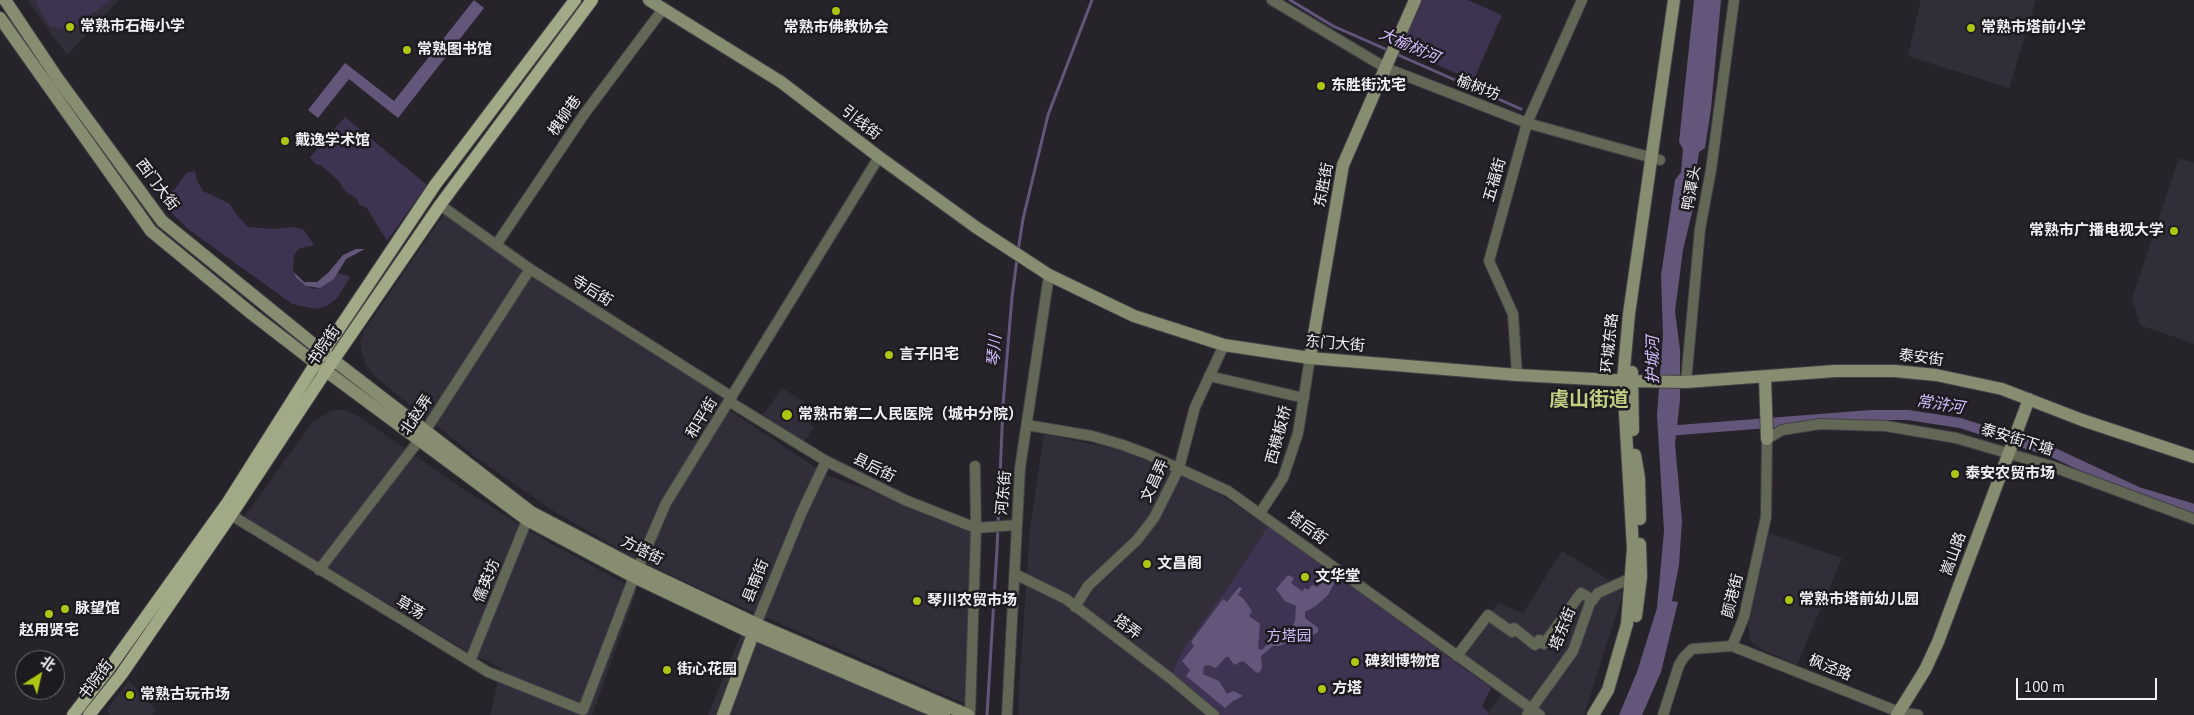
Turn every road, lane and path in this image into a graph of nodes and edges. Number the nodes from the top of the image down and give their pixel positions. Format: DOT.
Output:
graph roads {
  1 [pos="5,0"];
  2 [pos="575,0"];
  3 [pos="592,0"];
  4 [pos="649,0"];
  5 [pos="1272,0"];
  6 [pos="1415,0"];
  7 [pos="1582,0"];
  8 [pos="1674,0"];
  9 [pos="1679,0"];
  10 [pos="1734,0"];
  11 [pos="663,9"];
  12 [pos="0,18"];
  13 [pos="1388,64"];
  14 [pos="1527,123"];
  15 [pos="879,157"];
  16 [pos="1656,159"];
  17 [pos="440,205"];
  18 [pos="496,244"];
  19 [pos="530,269"];
  20 [pos="1049,276"];
  21 [pos="1224,345"];
  22 [pos="329,355"];
  23 [pos="1310,358"];
  24 [pos="321,367"];
  25 [pos="1517,375"];
  26 [pos="1209,376"];
  27 [pos="1765,377"];
  28 [pos="1627,381"];
  29 [pos="1686,382"];
  30 [pos="1304,398"];
  31 [pos="731,399"];
  32 [pos="2029,399"];
  33 [pos="1027,425"];
  34 [pos="422,434"];
  35 [pos="1767,439"];
  36 [pos="2008,454"];
  37 [pos="2194,457"];
  38 [pos="826,461"];
  39 [pos="975,466"];
  40 [pos="1178,468"];
  41 [pos="1260,513"];
  42 [pos="232,515"];
  43 [pos="529,516"];
  44 [pos="2194,519"];
  45 [pos="1016,525"];
  46 [pos="976,528"];
  47 [pos="319,570"];
  48 [pos="636,572"];
  49 [pos="1015,574"];
  50 [pos="1636,578"];
  51 [pos="1593,600"];
  52 [pos="1075,607"];
  53 [pos="755,629"];
  54 [pos="1732,646"];
  55 [pos="1457,656"];
  56 [pos="470,661"];
  57 [pos="583,710"];
  58 [pos="1533,713"];
  59 [pos="1898,714"];
  60 [pos="73,715"];
  61 [pos="89,715"];
  62 [pos="723,715"];
  63 [pos="944,715"];
  64 [pos="969,715"];
  65 [pos="1007,715"];
  66 [pos="1214,715"];
  67 [pos="1594,715"];
  68 [pos="1602,715"];
  69 [pos="1663,715"];
  70 [pos="1918,715"];
  1 -- 22 [label="street, 西门大街"];
  2 -- 22 [label="main road, 书院街"];
  3 -- 17 [label="main road, 书院街"];
  4 -- 11 [label="street, 引线街"];
  5 -- 13 [label="street, 榆树坊"];
  6 -- 13 [label="street, 东胜街"];
  7 -- 14 [label="street, 五福街"];
  8 -- 16 [label="street, 环城东路"];
  9 -- 16 [label="street, 环城东路"];
  10 -- 29 [label="street, 鸭潭头"];
  11 -- 15 [label="street, 引线街"];
  11 -- 18 [label="street, 槐柳巷"];
  12 -- 24 [label="street, 西门大街"];
  13 -- 14 [label="street, 榆树坊"];
  13 -- 23 [label="street, 东胜街"];
  14 -- 16 [label="street, 榆树坊"];
  14 -- 25 [label="street, 五福街"];
  15 -- 20 [label="street, 引线街"];
  15 -- 31 [label="street, 和平街"];
  16 -- 28 [label="street, 环城东路"];
  17 -- 18 [label="street, 寺后街"];
  17 -- 22 [label="main road, 书院街"];
  18 -- 19 [label="street, 寺后街"];
  19 -- 31 [label="street, 寺后街"];
  19 -- 34 [label="street, 北赵弄"];
  20 -- 21 [label="street, 东门大街"];
  20 -- 33 [label="street, 河东街"];
  21 -- 23 [label="street, 东门大街"];
  21 -- 26 [label="street, 文昌弄"];
  22 -- 24 [label="main road, 书院街"];
  22 -- 34 [label="street, 方塔街"];
  23 -- 25 [label="street, 东门大街"];
  23 -- 30 [label="street, 西横板桥"];
  24 -- 34 [label="street, 方塔街"];
  24 -- 42 [label="main road, 书院街"];
  24 -- 60 [label="main road, 书院街"];
  25 -- 28 [label="street, 东门大街"];
  26 -- 30 [label="street"];
  26 -- 40 [label="street, 文昌弄"];
  27 -- 29 [label="street, 泰安街"];
  27 -- 32 [label="street, 泰安街"];
  27 -- 35 [label="street"];
  28 -- 29 [label="street, 泰安街"];
  28 -- 50 [label="street, 环城东路"];
  30 -- 41 [label="street, 西横板桥"];
  31 -- 38 [label="street, 县后街"];
  31 -- 48 [label="street, 和平街"];
  32 -- 36 [label="street, 嵩山路"];
  32 -- 37 [label="street, 泰安街"];
  33 -- 40 [label="street, 塔后街"];
  33 -- 45 [label="street, 河东街"];
  34 -- 43 [label="street, 方塔街"];
  34 -- 47 [label="street, 北赵弄"];
  35 -- 36 [label="street, 泰安街下塘"];
  35 -- 54 [label="street, 颜港街"];
  36 -- 44 [label="street, 泰安街下塘"];
  36 -- 59 [label="street, 嵩山路"];
  38 -- 46 [label="street, 县后街"];
  38 -- 53 [label="street, 县南街"];
  39 -- 46 [label="street, 河东街"];
  40 -- 41 [label="street, 塔后街"];
  40 -- 52 [label="street, 文昌弄"];
  41 -- 55 [label="street, 塔后街"];
  42 -- 47 [label="street, 草荡"];
  42 -- 61 [label="main road, 书院街"];
  43 -- 48 [label="street, 方塔街"];
  43 -- 56 [label="street, 儒英坊"];
  45 -- 46 [label="street"];
  45 -- 49 [label="street, 河东街"];
  46 -- 64 [label="street, 河东街"];
  47 -- 56 [label="street, 草荡"];
  48 -- 53 [label="street, 方塔街"];
  48 -- 57 [label="street, 和平街"];
  49 -- 52 [label="street, 塔弄"];
  49 -- 65 [label="street, 河东街"];
  50 -- 51 [label="street, 塔东街"];
  50 -- 67 [label="street, 环城东路"];
  50 -- 68 [label="street, 环城东路"];
  51 -- 55 [label="street"];
  51 -- 58 [label="street, 塔东街"];
  52 -- 66 [label="street, 塔弄"];
  53 -- 62 [label="street, 县南街"];
  53 -- 63 [label="street, 方塔街"];
  53 -- 64 [label="street, 方塔街"];
  54 -- 59 [label="street, 枫泾路"];
  54 -- 69 [label="street"];
  55 -- 58 [label="street, 塔后街"];
  56 -- 57 [label="street, 草荡"];
  59 -- 70 [label="street, 枫泾路"];
}
